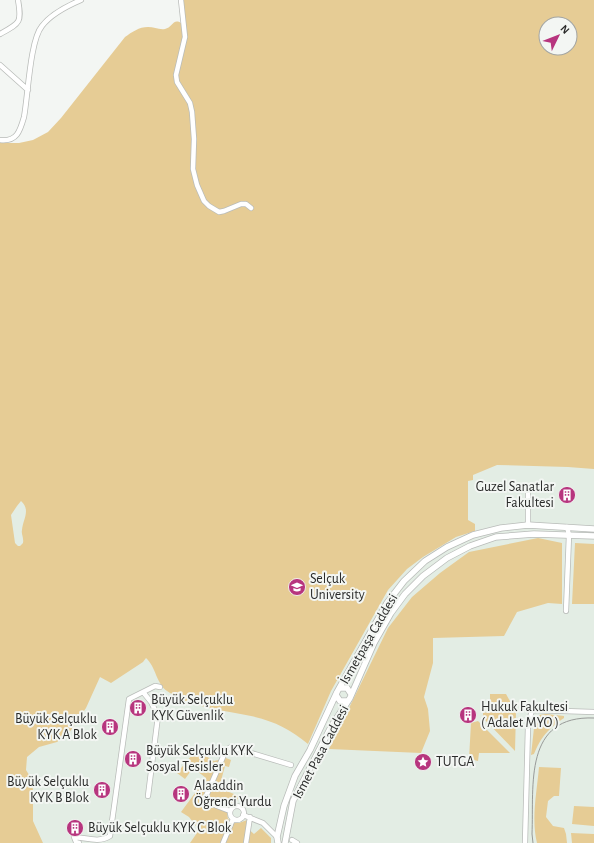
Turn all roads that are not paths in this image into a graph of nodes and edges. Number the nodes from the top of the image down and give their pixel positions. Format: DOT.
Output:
graph roads {
  1 [pos="18,0"];
  2 [pos="81,0"];
  3 [pos="181,0"];
  4 [pos="0,34"];
  5 [pos="0,65"];
  6 [pos="28,90"];
  7 [pos="0,140"];
  8 [pos="251,208"];
  9 [pos="528,491"];
  10 [pos="528,525"];
  11 [pos="567,527"];
  12 [pos="594,529"];
  13 [pos="569,535"];
  14 [pos="594,536"];
  15 [pos="566,612"];
  16 [pos="160,687"];
  17 [pos="340,688"];
  18 [pos="143,692"];
  19 [pos="351,694"];
  20 [pos="336,695"];
  21 [pos="348,701"];
  22 [pos="594,712"];
  23 [pos="310,750"];
  24 [pos="316,757"];
  25 [pos="291,765"];
  26 [pos="148,796"];
  27 [pos="230,811"];
  28 [pos="243,815"];
  29 [pos="250,817"];
  30 [pos="233,819"];
  31 [pos="277,840"];
  32 [pos="292,840"];
  33 [pos="90,842"];
  34 [pos="78,843"];
  35 [pos="223,843"];
  36 [pos="246,843"];
  37 [pos="286,843"];
  38 [pos="297,843"];
  39 [pos="525,843"];
  1 -- 4 [label="street"];
  2 -- 6 [label="street"];
  3 -- 8 [label="street"];
  5 -- 6 [label="street"];
  6 -- 7 [label="street"];
  9 -- 10 [label="street"];
  10 -- 11 [label="main road, İsmetpaşa Caddesi"];
  10 -- 17 [label="main road, İsmetpaşa Caddesi"];
  11 -- 12 [label="main road, İsmetpaşa Caddesi"];
  11 -- 13 [label="street"];
  13 -- 14 [label="main road, Ismet Pasa Caddesi"];
  13 -- 15 [label="street"];
  13 -- 19 [label="main road, Ismet Pasa Caddesi"];
  16 -- 18 [label="street"];
  17 -- 19 [label="main road"];
  17 -- 20 [label="main road, İsmetpaşa Caddesi"];
  18 -- 26 [label="street"];
  18 -- 33 [label="street"];
  19 -- 21 [label="main road, Ismet Pasa Caddesi"];
  20 -- 21 [label="main road"];
  20 -- 23 [label="main road, İsmetpaşa Caddesi"];
  21 -- 24 [label="main road, Ismet Pasa Caddesi"];
  22 -- 39 [label="street"];
  23 -- 24 [label="street"];
  23 -- 31 [label="main road, İsmetpaşa Caddesi"];
  24 -- 37 [label="main road, Ismet Pasa Caddesi"];
  25 -- 27 [label="street"];
  27 -- 28 [label="street"];
  27 -- 30 [label="street"];
  28 -- 29 [label="street"];
  28 -- 30 [label="street"];
  29 -- 31 [label="street"];
  29 -- 36 [label="street"];
  30 -- 35 [label="street"];
  32 -- 38 [label="street"];
  33 -- 34 [label="street"];
}
